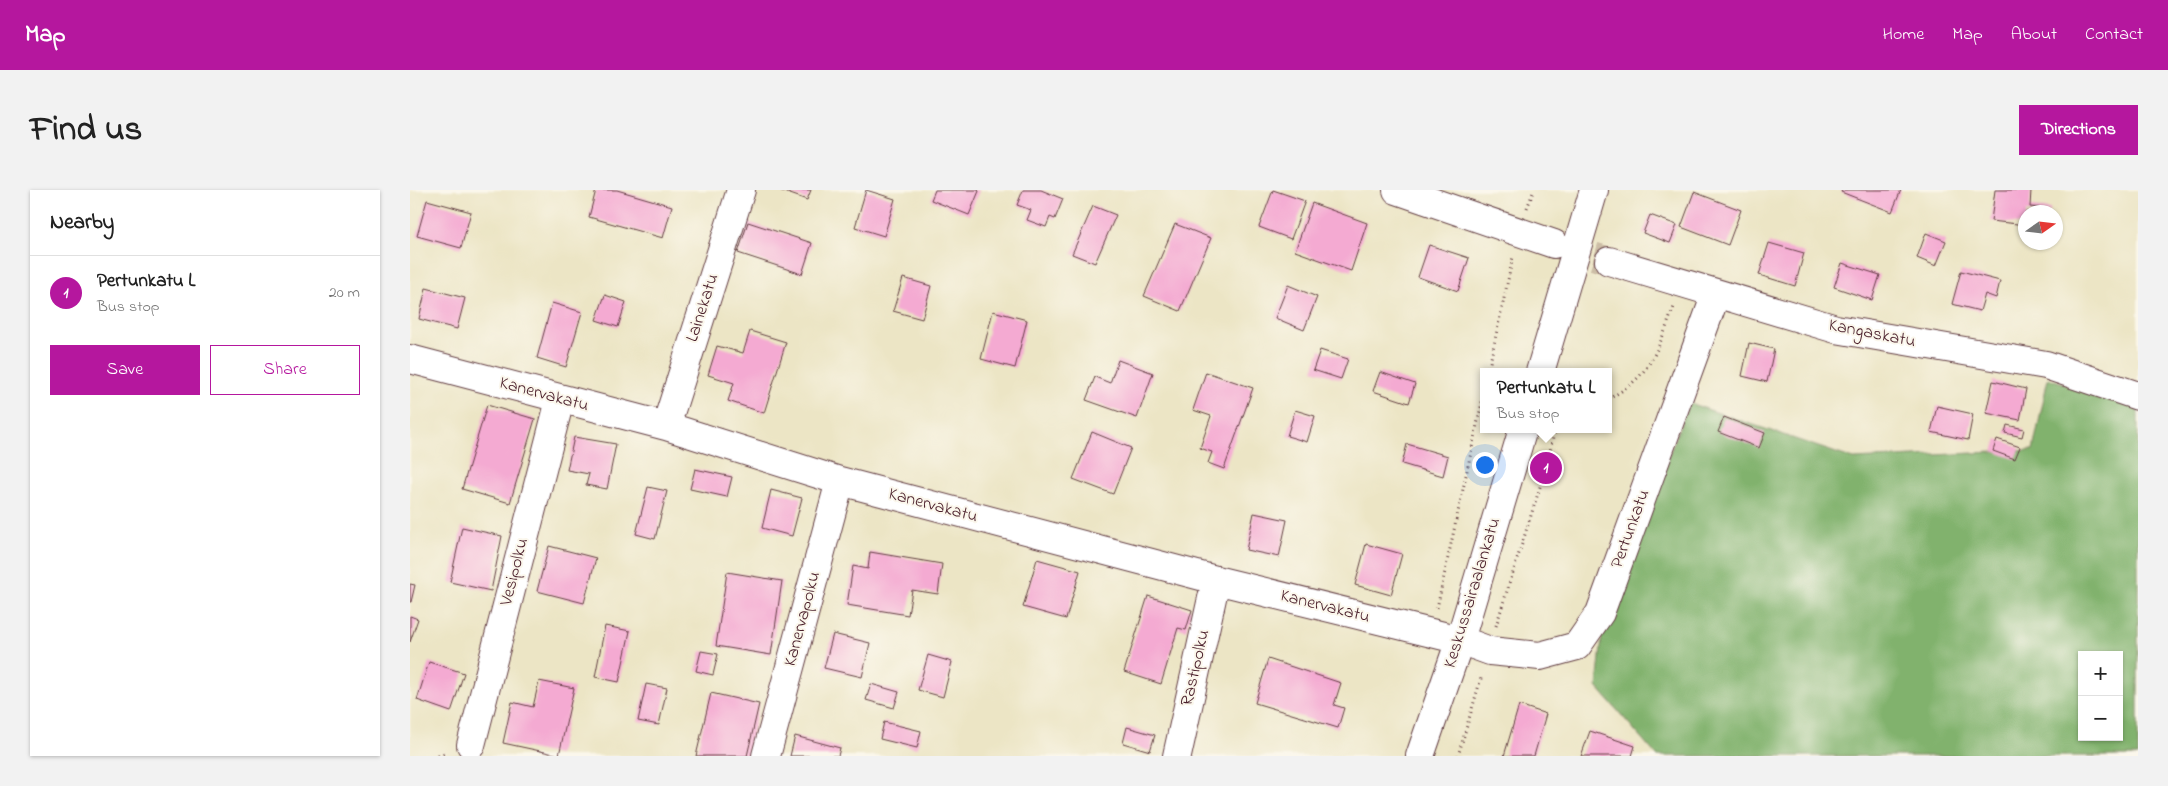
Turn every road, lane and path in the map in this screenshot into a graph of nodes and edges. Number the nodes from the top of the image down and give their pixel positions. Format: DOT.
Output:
graph roads {
  1 [pos="741,190"];
  2 [pos="1397,190"];
  3 [pos="1534,190"];
  4 [pos="1594,190"];
  5 [pos="1519,231"];
  6 [pos="1554,244"];
  7 [pos="1609,261"];
  8 [pos="1684,284"];
  9 [pos="1716,294"];
  10 [pos="410,359"];
  11 [pos="1489,368"];
  12 [pos="1541,368"];
  13 [pos="2138,396"];
  14 [pos="1612,397"];
  15 [pos="560,400"];
  16 [pos="1480,412"];
  17 [pos="666,426"];
  18 [pos="1522,433"];
  19 [pos="1554,433"];
  20 [pos="840,481"];
  21 [pos="1216,580"];
  22 [pos="1431,634"];
  23 [pos="1460,640"];
  24 [pos="1490,651"];
  25 [pos="471,745"];
  26 [pos="766,756"];
  27 [pos="1177,756"];
  28 [pos="1420,756"];
  29 [pos="1458,756"];
  1 -- 17 [label="street, Lainekatu"];
  2 -- 5 [label="street"];
  3 -- 5 [label="path"];
  4 -- 12 [label="street"];
  5 -- 6 [label="street"];
  5 -- 11 [label="path"];
  7 -- 8 [label="street, Kangaskatu"];
  8 -- 9 [label="street, Kangaskatu"];
  8 -- 14 [label="path"];
  9 -- 13 [label="street, Kangaskatu"];
  9 -- 24 [label="street, Pertunkatu"];
  10 -- 15 [label="street, Kanervakatu"];
  15 -- 17 [label="street, Kanervakatu"];
  15 -- 25 [label="street, Vesipolku"];
  16 -- 22 [label="path"];
  17 -- 20 [label="street, Kanervakatu"];
  18 -- 23 [label="street, Keskussairaalankatu"];
  19 -- 24 [label="path"];
  20 -- 21 [label="street, Kanervakatu"];
  20 -- 26 [label="street, Kanervapolku"];
  21 -- 22 [label="street, Kanervakatu"];
  21 -- 27 [label="street, Rastipolku"];
  22 -- 23 [label="street, Kanervakatu"];
  23 -- 24 [label="street, Pertunkatu"];
  23 -- 28 [label="street, Keskussairaalankatu"];
  24 -- 29 [label="path"];
}
